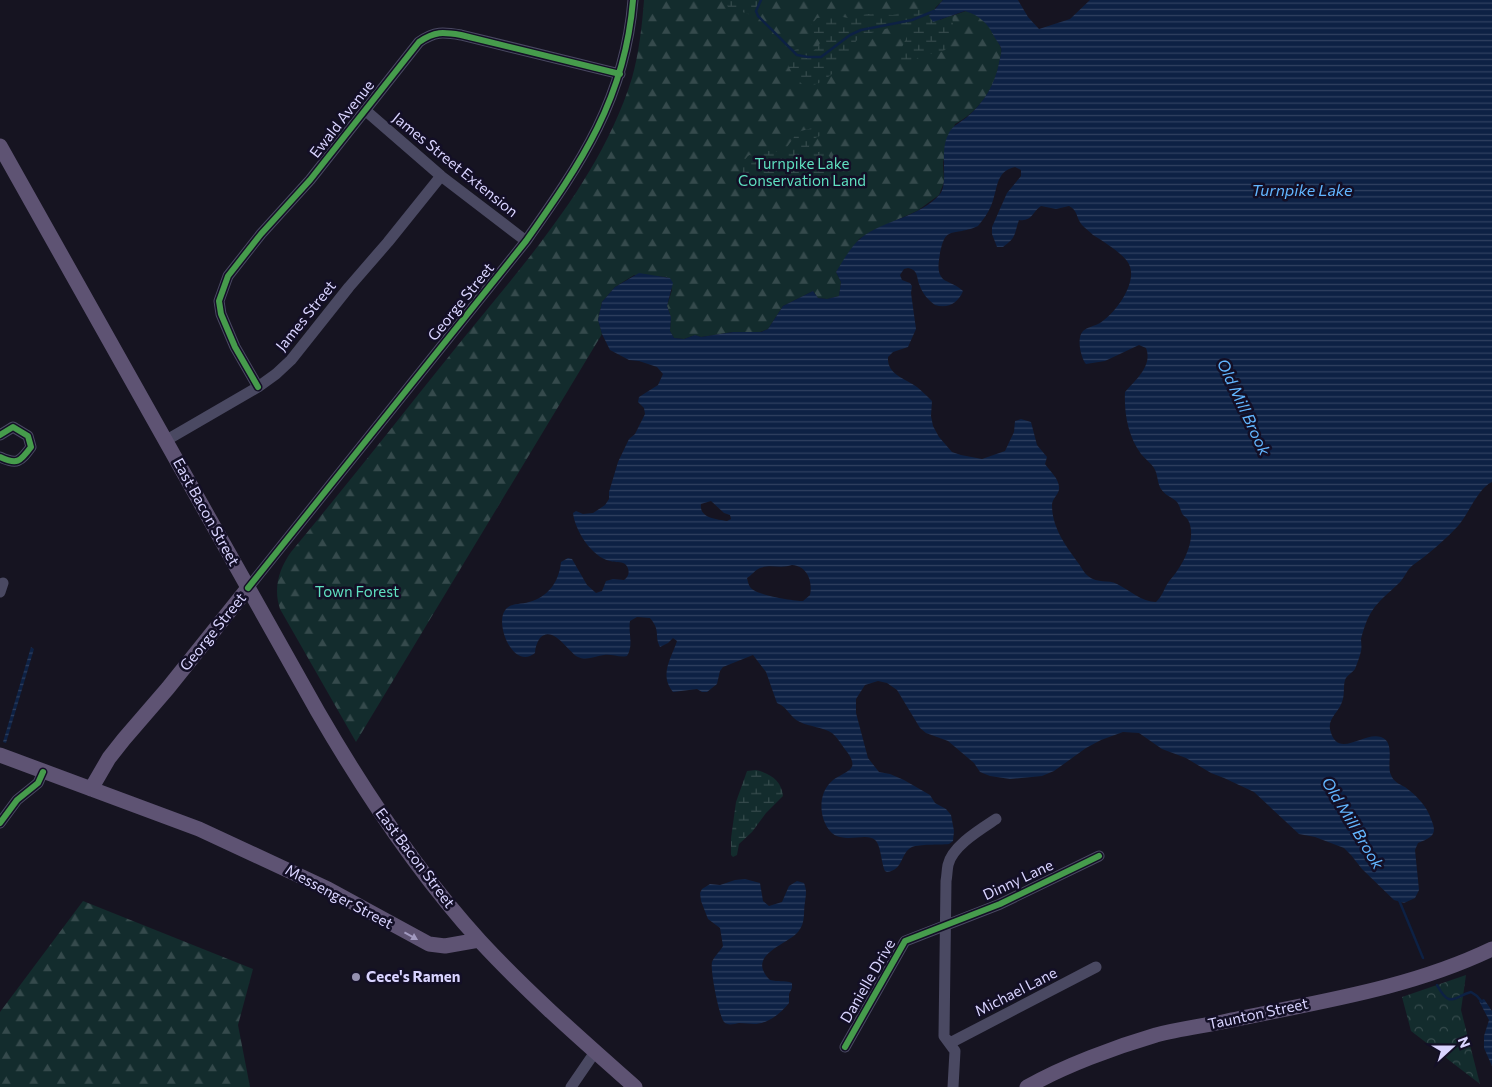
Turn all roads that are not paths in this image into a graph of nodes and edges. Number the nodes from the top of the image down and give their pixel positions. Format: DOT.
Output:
graph roads {
  1 [pos="633,0"];
  2 [pos="620,74"];
  3 [pos="365,110"];
  4 [pos="0,146"];
  5 [pos="440,176"];
  6 [pos="526,241"];
  7 [pos="258,388"];
  8 [pos="0,435"];
  9 [pos="165,441"];
  10 [pos="0,457"];
  11 [pos="248,588"];
  12 [pos="0,755"];
  13 [pos="43,772"];
  14 [pos="90,789"];
  15 [pos="996,819"];
  16 [pos="0,823"];
  17 [pos="1098,856"];
  18 [pos="946,924"];
  19 [pos="480,940"];
  20 [pos="1492,948"];
  21 [pos="1096,968"];
  22 [pos="950,1043"];
  23 [pos="845,1047"];
  24 [pos="595,1052"];
  25 [pos="570,1087"];
  26 [pos="635,1087"];
  27 [pos="953,1087"];
  28 [pos="1026,1087"];
  1 -- 2 [label="street, George Street"];
  2 -- 3 [label="street, Ewald Avenue"];
  2 -- 6 [label="street, George Street"];
  3 -- 5 [label="street, James Street Extension"];
  3 -- 7 [label="street, Ewald Avenue"];
  4 -- 9 [label="main road, East Bacon Street"];
  5 -- 6 [label="street, James Street Extension"];
  5 -- 7 [label="street, James Street"];
  6 -- 11 [label="street, George Street"];
  7 -- 9 [label="street, James Street"];
  8 -- 10 [label="street"];
  9 -- 11 [label="main road, East Bacon Street"];
  11 -- 14 [label="main road, George Street"];
  11 -- 19 [label="main road, East Bacon Street"];
  12 -- 13 [label="main road, Messenger Street"];
  13 -- 14 [label="main road, Messenger Street"];
  13 -- 16 [label="street"];
  14 -- 19 [label="main road, Messenger Street, one-way"];
  15 -- 18 [label="street"];
  17 -- 18 [label="street, Dinny Lane"];
  18 -- 22 [label="street"];
  18 -- 23 [label="street, Danielle Drive"];
  19 -- 24 [label="main road"];
  20 -- 28 [label="main road, Taunton Street"];
  21 -- 22 [label="street, Michael Lane"];
  22 -- 27 [label="street"];
  24 -- 25 [label="street"];
  24 -- 26 [label="main road"];
}
